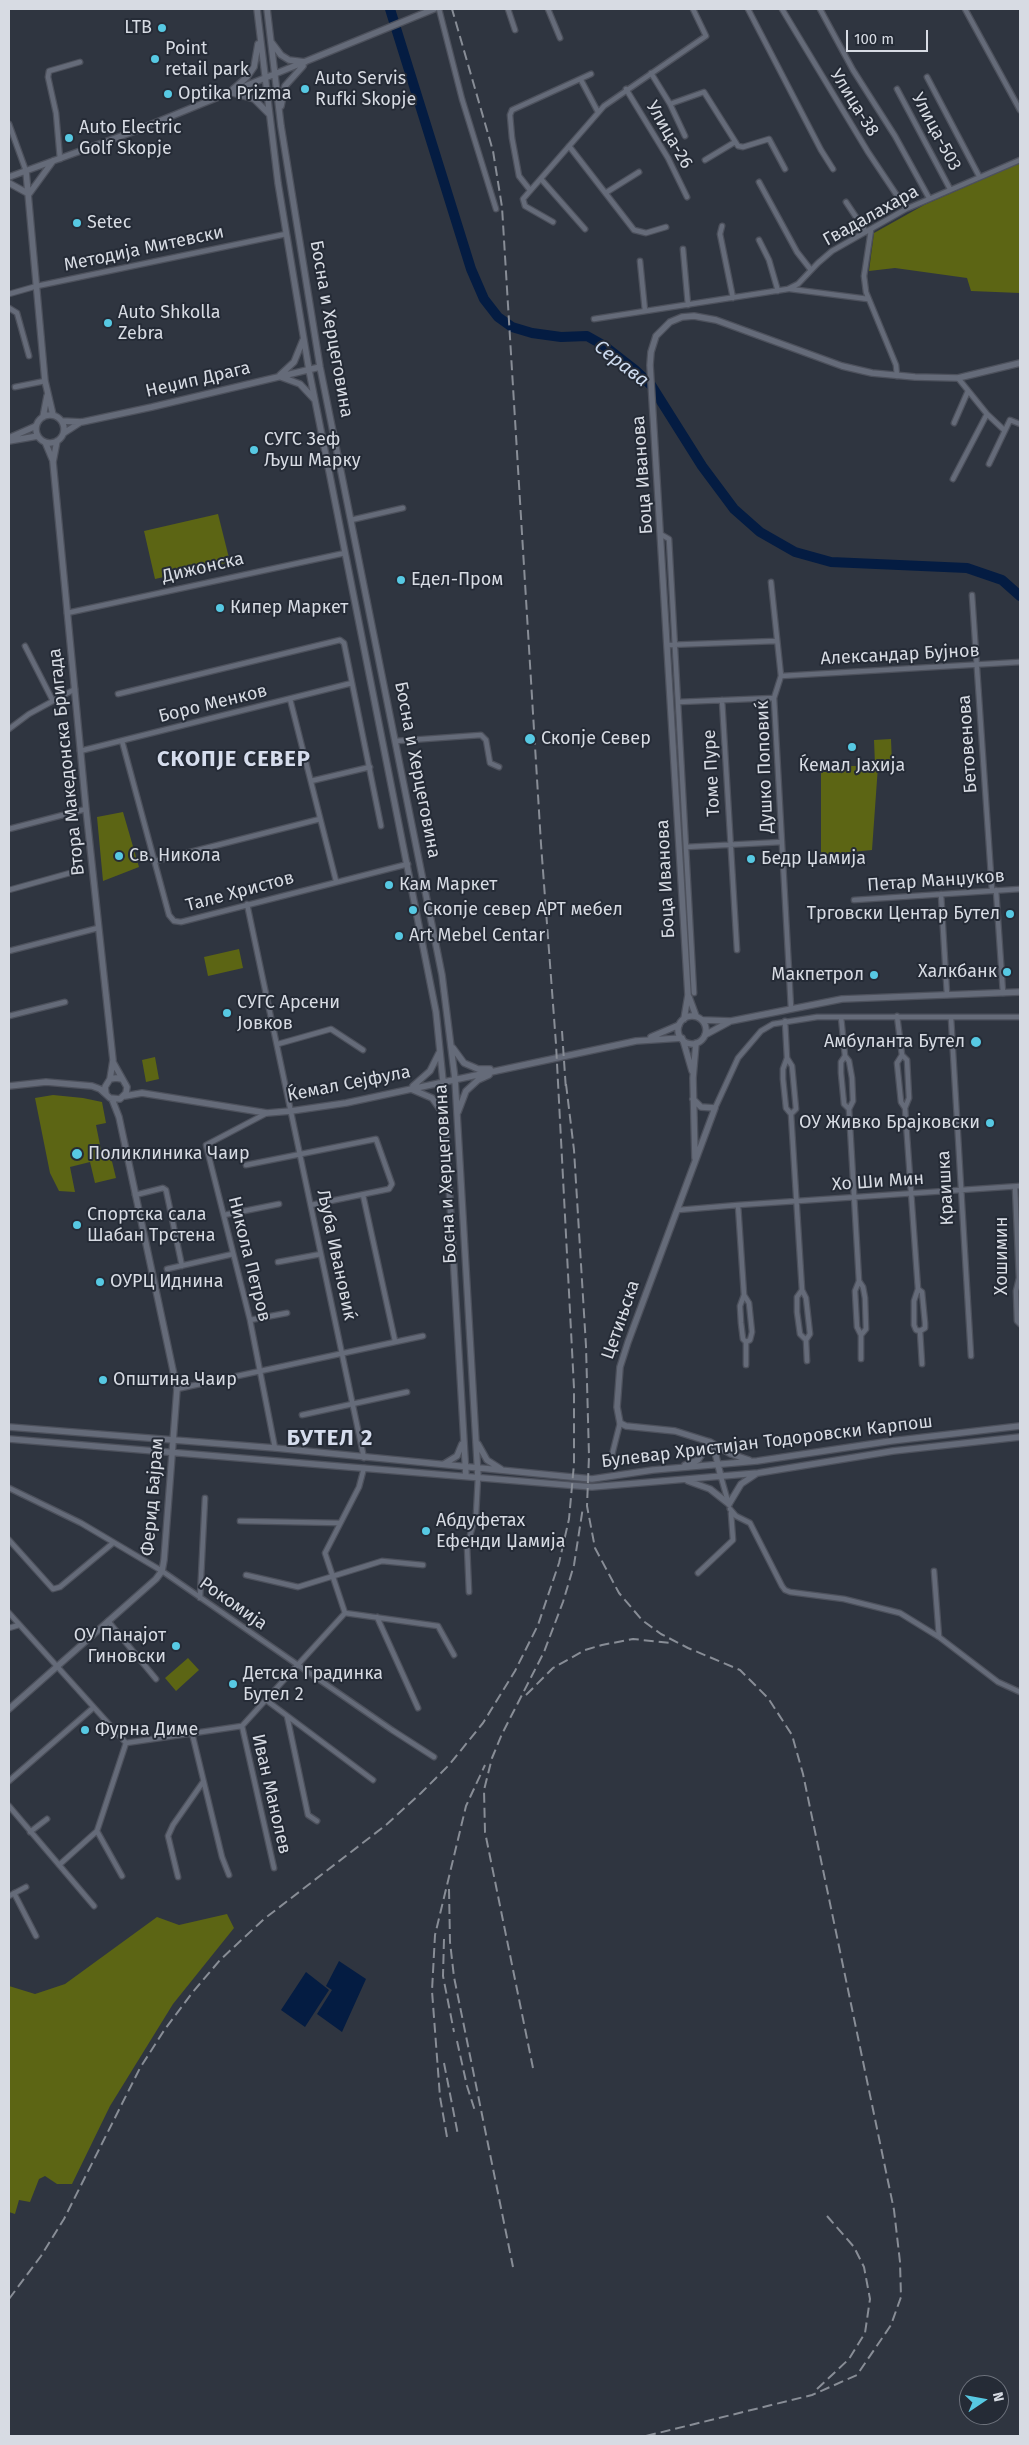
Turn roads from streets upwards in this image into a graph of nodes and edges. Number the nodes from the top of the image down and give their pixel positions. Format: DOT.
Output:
graph roads {
  1 [pos="257,9"];
  2 [pos="267,9"];
  3 [pos="434,9"];
  4 [pos="439,9"];
  5 [pos="508,9"];
  6 [pos="548,9"];
  7 [pos="693,9"];
  8 [pos="748,9"];
  9 [pos="782,9"];
  10 [pos="820,9"];
  11 [pos="965,9"];
  12 [pos="259,30"];
  13 [pos="515,30"];
  14 [pos="560,38"];
  15 [pos="270,39"];
  16 [pos="80,62"];
  17 [pos="309,62"];
  18 [pos="651,73"];
  19 [pos="591,74"];
  20 [pos="274,75"];
  21 [pos="927,77"];
  22 [pos="264,79"];
  23 [pos="581,80"];
  24 [pos="626,89"];
  25 [pos="897,89"];
  26 [pos="228,93"];
  27 [pos="670,104"];
  28 [pos="1020,110"];
  29 [pos="598,112"];
  30 [pos="269,114"];
  31 [pos="9,124"];
  32 [pos="281,126"];
  33 [pos="685,136"];
  34 [pos="735,142"];
  35 [pos="569,146"];
  36 [pos="60,159"];
  37 [pos="705,160"];
  38 [pos="1020,160"];
  39 [pos="53,161"];
  40 [pos="784,169"];
  41 [pos="834,169"];
  42 [pos="26,171"];
  43 [pos="638,172"];
  44 [pos="979,176"];
  45 [pos="9,177"];
  46 [pos="541,179"];
  47 [pos="759,182"];
  48 [pos="9,183"];
  49 [pos="950,189"];
  50 [pos="530,190"];
  51 [pos="607,192"];
  52 [pos="29,194"];
  53 [pos="687,197"];
  54 [pos="929,198"];
  55 [pos="846,202"];
  56 [pos="496,209"];
  57 [pos="906,210"];
  58 [pos="553,222"];
  59 [pos="722,226"];
  60 [pos="666,227"];
  61 [pos="585,229"];
  62 [pos="869,231"];
  63 [pos="286,234"];
  64 [pos="759,240"];
  65 [pos="683,249"];
  66 [pos="640,261"];
  67 [pos="811,270"];
  68 [pos="37,286"];
  69 [pos="788,289"];
  70 [pos="778,291"];
  71 [pos="9,294"];
  72 [pos="733,298"];
  73 [pos="868,299"];
  74 [pos="688,305"];
  75 [pos="681,306"];
  76 [pos="9,308"];
  77 [pos="645,311"];
  78 [pos="677,318"];
  79 [pos="594,319"];
  80 [pos="303,337"];
  81 [pos="29,356"];
  82 [pos="1020,363"];
  83 [pos="320,367"];
  84 [pos="309,370"];
  85 [pos="898,376"];
  86 [pos="279,377"];
  87 [pos="958,378"];
  88 [pos="46,380"];
  89 [pos="15,387"];
  90 [pos="968,391"];
  91 [pos="47,394"];
  92 [pos="315,401"];
  93 [pos="987,414"];
  94 [pos="53,415"];
  95 [pos="43,417"];
  96 [pos="62,421"];
  97 [pos="82,422"];
  98 [pos="954,423"];
  99 [pos="1020,424"];
  100 [pos="36,426"];
  101 [pos="1004,430"];
  102 [pos="64,434"];
  103 [pos="38,436"];
  104 [pos="9,439"];
  105 [pos="57,441"];
  106 [pos="45,442"];
  107 [pos="53,462"];
  108 [pos="989,464"];
  109 [pos="953,479"];
  110 [pos="403,508"];
  111 [pos="351,520"];
  112 [pos="662,535"];
  113 [pos="345,553"];
  114 [pos="771,582"];
  115 [pos="972,595"];
  116 [pos="67,613"];
  117 [pos="776,641"];
  118 [pos="667,645"];
  119 [pos="674,645"];
  120 [pos="25,646"];
  121 [pos="1020,662"];
  122 [pos="977,664"];
  123 [pos="781,676"];
  124 [pos="352,683"];
  125 [pos="75,689"];
  126 [pos="118,694"];
  127 [pos="774,698"];
  128 [pos="290,699"];
  129 [pos="722,700"];
  130 [pos="53,701"];
  131 [pos="678,702"];
  132 [pos="9,729"];
  133 [pos="122,741"];
  134 [pos="396,741"];
  135 [pos="80,752"];
  136 [pos="370,767"];
  137 [pos="499,767"];
  138 [pos="311,781"];
  139 [pos="680,801"];
  140 [pos="86,809"];
  141 [pos="320,819"];
  142 [pos="381,826"];
  143 [pos="9,829"];
  144 [pos="782,842"];
  145 [pos="730,844"];
  146 [pos="686,847"];
  147 [pos="154,861"];
  148 [pos="408,864"];
  149 [pos="77,871"];
  150 [pos="336,881"];
  151 [pos="1020,889"];
  152 [pos="9,890"];
  153 [pos="994,890"];
  154 [pos="941,894"];
  155 [pos="854,900"];
  156 [pos="247,904"];
  157 [pos="98,928"];
  158 [pos="737,950"];
  159 [pos="9,951"];
  160 [pos="1020,992"];
  161 [pos="1004,993"];
  162 [pos="691,994"];
  163 [pos="947,995"];
  164 [pos="65,1002"];
  165 [pos="791,1008"];
  166 [pos="9,1016"];
  167 [pos="696,1016"];
  168 [pos="897,1016"];
  169 [pos="841,1017"];
  170 [pos="1020,1017"];
  171 [pos="951,1018"];
  172 [pos="684,1019"];
  173 [pos="703,1020"];
  174 [pos="731,1021"];
  175 [pos="785,1021"];
  176 [pos="679,1025"];
  177 [pos="705,1035"];
  178 [pos="649,1038"];
  179 [pos="682,1039"];
  180 [pos="451,1042"];
  181 [pos="696,1043"];
  182 [pos="278,1044"];
  183 [pos="440,1049"];
  184 [pos="363,1050"];
  185 [pos="902,1055"];
  186 [pos="845,1056"];
  187 [pos="787,1058"];
  188 [pos="113,1060"];
  189 [pos="509,1068"];
  190 [pos="693,1078"];
  191 [pos="122,1079"];
  192 [pos="455,1079"];
  193 [pos="109,1081"];
  194 [pos="443,1081"];
  195 [pos="126,1085"];
  196 [pos="9,1086"];
  197 [pos="92,1086"];
  198 [pos="409,1089"];
  199 [pos="142,1093"];
  200 [pos="106,1094"];
  201 [pos="124,1097"];
  202 [pos="693,1098"];
  203 [pos="112,1099"];
  204 [pos="715,1108"];
  205 [pos="905,1108"];
  206 [pos="849,1109"];
  207 [pos="291,1112"];
  208 [pos="267,1113"];
  209 [pos="790,1114"];
  210 [pos="119,1117"];
  211 [pos="456,1121"];
  212 [pos="446,1122"];
  213 [pos="300,1154"];
  214 [pos="695,1162"];
  215 [pos="246,1165"];
  216 [pos="1018,1186"];
  217 [pos="960,1190"];
  218 [pos="910,1193"];
  219 [pos="135,1195"];
  220 [pos="363,1195"];
  221 [pos="853,1197"];
  222 [pos="796,1202"];
  223 [pos="279,1204"];
  224 [pos="311,1205"];
  225 [pos="738,1205"];
  226 [pos="678,1210"];
  227 [pos="224,1215"];
  228 [pos="234,1254"];
  229 [pos="321,1254"];
  230 [pos="278,1262"];
  231 [pos="182,1266"];
  232 [pos="167,1269"];
  233 [pos="1020,1279"];
  234 [pos="859,1281"];
  235 [pos="918,1289"];
  236 [pos="802,1290"];
  237 [pos="744,1294"];
  238 [pos="287,1312"];
  239 [pos="250,1320"];
  240 [pos="1020,1324"];
  241 [pos="920,1331"];
  242 [pos="862,1335"];
  243 [pos="423,1336"];
  244 [pos="806,1340"];
  245 [pos="395,1341"];
  246 [pos="746,1342"];
  247 [pos="343,1353"];
  248 [pos="971,1356"];
  249 [pos="862,1359"];
  250 [pos="807,1361"];
  251 [pos="922,1364"];
  252 [pos="746,1365"];
  253 [pos="261,1370"];
  254 [pos="177,1389"];
  255 [pos="407,1392"];
  256 [pos="353,1405"];
  257 [pos="302,1415"];
  258 [pos="620,1423"];
  259 [pos="1020,1426"];
  260 [pos="9,1427"];
  261 [pos="476,1436"];
  262 [pos="1020,1436"];
  263 [pos="9,1439"];
  264 [pos="173,1440"];
  265 [pos="464,1440"];
  266 [pos="710,1442"];
  267 [pos="275,1448"];
  268 [pos="172,1453"];
  269 [pos="364,1458"];
  270 [pos="757,1461"];
  271 [pos="610,1463"];
  272 [pos="440,1465"];
  273 [pos="719,1466"];
  274 [pos="466,1467"];
  275 [pos="364,1468"];
  276 [pos="477,1468"];
  277 [pos="679,1468"];
  278 [pos="505,1471"];
  279 [pos="758,1473"];
  280 [pos="466,1476"];
  281 [pos="478,1477"];
  282 [pos="722,1477"];
  283 [pos="681,1480"];
  284 [pos="9,1488"];
  285 [pos="205,1498"];
  286 [pos="729,1507"];
  287 [pos="240,1521"];
  288 [pos="340,1523"];
  289 [pos="9,1540"];
  290 [pos="113,1542"];
  291 [pos="423,1565"];
  292 [pos="162,1571"];
  293 [pos="934,1571"];
  294 [pos="698,1572"];
  295 [pos="246,1575"];
  296 [pos="331,1576"];
  297 [pos="469,1592"];
  298 [pos="200,1598"];
  299 [pos="345,1613"];
  300 [pos="9,1614"];
  301 [pos="378,1617"];
  302 [pos="108,1621"];
  303 [pos="19,1625"];
  304 [pos="9,1628"];
  305 [pos="939,1637"];
  306 [pos="454,1655"];
  307 [pos="298,1665"];
  308 [pos="57,1667"];
  309 [pos="156,1679"];
  310 [pos="1020,1692"];
  311 [pos="266,1700"];
  312 [pos="93,1708"];
  313 [pos="418,1708"];
  314 [pos="9,1709"];
  315 [pos="287,1716"];
  316 [pos="242,1726"];
  317 [pos="192,1733"];
  318 [pos="126,1743"];
  319 [pos="434,1757"];
  320 [pos="373,1780"];
  321 [pos="9,1782"];
  322 [pos="203,1782"];
  323 [pos="9,1806"];
  324 [pos="47,1819"];
  325 [pos="317,1822"];
  326 [pos="97,1831"];
  327 [pos="30,1832"];
  328 [pos="59,1865"];
  329 [pos="274,1868"];
  330 [pos="228,1875"];
  331 [pos="122,1876"];
  332 [pos="178,1877"];
  333 [pos="26,1887"];
  334 [pos="14,1893"];
  335 [pos="9,1896"];
  336 [pos="94,1906"];
  337 [pos="36,1936"];
  1 -- 12 [label="street"];
  2 -- 15 [label="street, Босна и Херцеговина"];
  3 -- 17 [label="street"];
  4 -- 56 [label="street"];
  5 -- 13 [label="street"];
  6 -- 14 [label="street"];
  7 -- 18 [label="street"];
  8 -- 41 [label="street"];
  9 -- 57 [label="street, Улица-38"];
  10 -- 54 [label="street"];
  11 -- 28 [label="street"];
  12 -- 22 [label="street, Босна и Херцеговина"];
  12 -- 26 [label="street"];
  15 -- 17 [label="street"];
  15 -- 20 [label="street, Босна и Херцеговина"];
  16 -- 36 [label="street"];
  17 -- 20 [label="street"];
  17 -- 32 [label="street"];
  18 -- 24 [label="street"];
  18 -- 27 [label="street"];
  19 -- 23 [label="street"];
  20 -- 22 [label="street"];
  20 -- 32 [label="street, Босна и Херцеговина"];
  21 -- 44 [label="street"];
  22 -- 26 [label="street"];
  22 -- 30 [label="street, Босна и Херцеговина"];
  23 -- 29 [label="street"];
  23 -- 50 [label="street"];
  24 -- 29 [label="street"];
  24 -- 53 [label="street, Улица-26"];
  25 -- 49 [label="street, Улица-503"];
  26 -- 30 [label="street"];
  26 -- 36 [label="street"];
  27 -- 33 [label="street"];
  27 -- 34 [label="street"];
  29 -- 35 [label="street"];
  30 -- 63 [label="street, Босна и Херцеговина"];
  31 -- 42 [label="street"];
  32 -- 83 [label="street, Босна и Херцеговина"];
  34 -- 37 [label="street"];
  34 -- 40 [label="street"];
  35 -- 46 [label="street"];
  35 -- 51 [label="street"];
  36 -- 39 [label="street"];
  38 -- 44 [label="street, Гвадалахара"];
  39 -- 42 [label="street"];
  39 -- 52 [label="street"];
  42 -- 45 [label="street"];
  42 -- 52 [label="street"];
  43 -- 51 [label="street"];
  44 -- 49 [label="street, Гвадалахара"];
  46 -- 50 [label="street"];
  46 -- 61 [label="street"];
  47 -- 67 [label="street"];
  48 -- 52 [label="street"];
  49 -- 54 [label="street, Гвадалахара"];
  50 -- 58 [label="street"];
  51 -- 60 [label="street"];
  52 -- 68 [label="street"];
  54 -- 57 [label="street, Гвадалахара"];
  55 -- 62 [label="street"];
  57 -- 62 [label="street, Гвадалахара"];
  59 -- 72 [label="street"];
  62 -- 67 [label="street, Гвадалахара"];
  62 -- 73 [label="street"];
  63 -- 68 [label="street, Методија Митевски"];
  63 -- 80 [label="street, Босна и Херцеговина"];
  64 -- 70 [label="street"];
  65 -- 74 [label="street"];
  66 -- 77 [label="street"];
  67 -- 69 [label="street, Гвадалахара"];
  68 -- 71 [label="street, Методија Митевски"];
  68 -- 88 [label="street"];
  69 -- 70 [label="street, Гвадалахара"];
  69 -- 73 [label="street"];
  70 -- 72 [label="street, Гвадалахара"];
  72 -- 74 [label="street, Гвадалахара"];
  73 -- 85 [label="street"];
  74 -- 75 [label="street, Гвадалахара"];
  75 -- 77 [label="street, Гвадалахара"];
  75 -- 78 [label="street"];
  76 -- 81 [label="street"];
  77 -- 79 [label="street, Гвадалахара"];
  78 -- 85 [label="street"];
  78 -- 112 [label="street, Боца Иванова"];
  80 -- 84 [label="street, Босна и Херцеговина"];
  80 -- 86 [label="street"];
  82 -- 87 [label="street"];
  83 -- 84 [label="street, Неџип Драга"];
  83 -- 111 [label="street, Босна и Херцеговина"];
  84 -- 86 [label="street, Неџип Драга"];
  84 -- 92 [label="street, Босна и Херцеговина"];
  85 -- 87 [label="street"];
  86 -- 92 [label="street"];
  86 -- 97 [label="street, Неџип Драга"];
  87 -- 90 [label="street"];
  88 -- 89 [label="street"];
  88 -- 91 [label="street"];
  90 -- 93 [label="street"];
  90 -- 98 [label="street"];
  91 -- 94 [label="street"];
  91 -- 95 [label="street"];
  92 -- 113 [label="street, Босна и Херцеговина"];
  93 -- 101 [label="street"];
  93 -- 109 [label="street"];
  94 -- 95 [label="street"];
  94 -- 96 [label="street"];
  95 -- 100 [label="street"];
  96 -- 97 [label="street, Неџип Драга"];
  96 -- 102 [label="street"];
  97 -- 102 [label="street, Неџип Драга"];
  99 -- 101 [label="street"];
  100 -- 103 [label="street"];
  100 -- 104 [label="street"];
  101 -- 108 [label="street"];
  102 -- 105 [label="street"];
  103 -- 104 [label="street"];
  103 -- 106 [label="street"];
  105 -- 106 [label="street"];
  105 -- 107 [label="street, Втора Македонска Бригада"];
  106 -- 107 [label="street, Втора Македонска Бригада"];
  107 -- 116 [label="street, Втора Македонска Бригада"];
  110 -- 111 [label="street"];
  111 -- 134 [label="street, Босна и Херцеговина"];
  112 -- 118 [label="street, Боца Иванова"];
  112 -- 119 [label="street"];
  113 -- 116 [label="street, Дижонска"];
  113 -- 148 [label="street, Босна и Херцеговина"];
  114 -- 117 [label="street"];
  115 -- 122 [label="street, Бетовенова"];
  116 -- 125 [label="street, Втора Македонска Бригада"];
  117 -- 119 [label="street"];
  117 -- 123 [label="street"];
  118 -- 119 [label="street"];
  118 -- 139 [label="street, Боца Иванова"];
  119 -- 131 [label="street"];
  120 -- 130 [label="street"];
  121 -- 122 [label="street, Александар Бујнов"];
  122 -- 123 [label="street, Александар Бујнов"];
  122 -- 153 [label="street, Бетовенова"];
  123 -- 127 [label="street, Душко Поповиќ"];
  124 -- 126 [label="street, Боро Менков"];
  124 -- 128 [label="street, Боро Менков"];
  124 -- 136 [label="street, Боро Менков"];
  125 -- 130 [label="street"];
  125 -- 135 [label="street, Втора Македонска Бригада"];
  127 -- 129 [label="street"];
  127 -- 144 [label="street, Душко Поповиќ"];
  128 -- 133 [label="street, Боро Менков"];
  128 -- 138 [label="street"];
  129 -- 131 [label="street"];
  129 -- 145 [label="street, Томе Пуре"];
  130 -- 132 [label="street"];
  131 -- 139 [label="street"];
  133 -- 135 [label="street, Боро Менков"];
  133 -- 147 [label="street, Тале Христов"];
  134 -- 137 [label="street"];
  134 -- 180 [label="street, Босна и Херцеговина"];
  135 -- 140 [label="street, Втора Македонска Бригада"];
  136 -- 138 [label="street"];
  136 -- 142 [label="street, Боро Менков"];
  138 -- 141 [label="street"];
  139 -- 146 [label="street"];
  139 -- 162 [label="street, Боца Иванова"];
  140 -- 143 [label="street"];
  140 -- 157 [label="street, Втора Македонска Бригада"];
  141 -- 147 [label="street"];
  141 -- 150 [label="street"];
  144 -- 145 [label="street"];
  144 -- 165 [label="street, Душко Поповиќ"];
  145 -- 146 [label="street"];
  145 -- 158 [label="street, Томе Пуре"];
  146 -- 162 [label="street"];
  147 -- 156 [label="street, Тале Христов"];
  148 -- 150 [label="street, Тале Христов"];
  148 -- 183 [label="street, Босна и Херцеговина"];
  149 -- 152 [label="street"];
  150 -- 156 [label="street, Тале Христов"];
  151 -- 153 [label="street, Петар Манџуков"];
  153 -- 154 [label="street, Петар Манџуков"];
  153 -- 161 [label="street, Бетовенова"];
  154 -- 155 [label="street, Петар Манџуков"];
  154 -- 163 [label="street"];
  156 -- 182 [label="street, Љуба Ивановиќ"];
  157 -- 159 [label="street"];
  157 -- 188 [label="street, Втора Македонска Бригада"];
  160 -- 161 [label="street"];
  161 -- 163 [label="street"];
  162 -- 167 [label="street, Боца Иванова"];
  162 -- 172 [label="street, Боца Иванова"];
  163 -- 165 [label="street"];
  164 -- 166 [label="street"];
  165 -- 174 [label="street"];
  167 -- 172 [label="street"];
  167 -- 173 [label="street"];
  168 -- 169 [label="street"];
  168 -- 171 [label="street"];
  168 -- 185 [label="street"];
  169 -- 175 [label="street"];
  169 -- 186 [label="street"];
  170 -- 171 [label="street"];
  171 -- 217 [label="street, Краишка"];
  172 -- 176 [label="street"];
  173 -- 174 [label="street"];
  173 -- 177 [label="street"];
  174 -- 177 [label="street"];
  175 -- 187 [label="street"];
  175 -- 204 [label="street"];
  176 -- 178 [label="street"];
  176 -- 179 [label="street"];
  177 -- 181 [label="street"];
  178 -- 179 [label="street"];
  178 -- 189 [label="street"];
  179 -- 181 [label="street"];
  179 -- 190 [label="street"];
  180 -- 189 [label="street"];
  180 -- 192 [label="street, Босна и Херцеговина"];
  181 -- 190 [label="street"];
  182 -- 184 [label="street"];
  182 -- 207 [label="street, Љуба Ивановиќ"];
  183 -- 194 [label="street, Босна и Херцеговина"];
  183 -- 198 [label="street"];
  185 -- 205 [label="street"];
  185 -- 205 [label="street"];
  186 -- 206 [label="street"];
  186 -- 206 [label="street"];
  187 -- 209 [label="street"];
  187 -- 209 [label="street"];
  188 -- 191 [label="street, Втора Македонска Бригада"];
  188 -- 193 [label="street, Втора Македонска Бригада"];
  189 -- 192 [label="street, Ќемал Сејфула"];
  189 -- 211 [label="street"];
  190 -- 202 [label="street"];
  191 -- 193 [label="street"];
  191 -- 195 [label="street"];
  192 -- 194 [label="street, Ќемал Сејфула"];
  192 -- 211 [label="street, Босна и Херцеговина"];
  193 -- 197 [label="street"];
  193 -- 200 [label="street"];
  194 -- 198 [label="street, Ќемал Сејфула"];
  194 -- 212 [label="street, Босна и Херцеговина"];
  195 -- 199 [label="street, Ќемал Сејфула"];
  195 -- 201 [label="street"];
  196 -- 197 [label="street"];
  197 -- 200 [label="street"];
  198 -- 207 [label="street, Ќемал Сејфула"];
  198 -- 212 [label="street"];
  199 -- 201 [label="street, Ќемал Сејфула"];
  199 -- 208 [label="street, Ќемал Сејфула"];
  200 -- 203 [label="street"];
  201 -- 203 [label="street"];
  201 -- 210 [label="street"];
  202 -- 204 [label="street"];
  202 -- 214 [label="street"];
  203 -- 210 [label="street"];
  204 -- 214 [label="street, Цетињска"];
  205 -- 218 [label="street"];
  206 -- 221 [label="street"];
  207 -- 208 [label="street, Ќемал Сејфула"];
  207 -- 213 [label="street, Љуба Ивановиќ"];
  208 -- 227 [label="street, Никола Петров"];
  209 -- 222 [label="street"];
  210 -- 219 [label="street"];
  211 -- 261 [label="street, Босна и Херцеговина"];
  212 -- 265 [label="street, Босна и Херцеговина"];
  213 -- 215 [label="street"];
  213 -- 220 [label="street"];
  213 -- 224 [label="street, Љуба Ивановиќ"];
  214 -- 226 [label="street, Цетињска"];
  216 -- 217 [label="street, Хо Ши Мин"];
  216 -- 233 [label="street, Хошимин"];
  217 -- 218 [label="street, Хо Ши Мин"];
  217 -- 248 [label="street, Краишка"];
  218 -- 221 [label="street, Хо Ши Мин"];
  218 -- 235 [label="street"];
  219 -- 231 [label="street"];
  219 -- 254 [label="street, Ферид Бајрам"];
  220 -- 224 [label="street"];
  220 -- 245 [label="street"];
  221 -- 222 [label="street, Хо Ши Мин"];
  221 -- 234 [label="street"];
  222 -- 225 [label="street, Хо Ши Мин"];
  222 -- 236 [label="street"];
  223 -- 227 [label="street"];
  224 -- 229 [label="street, Љуба Ивановиќ"];
  225 -- 226 [label="street, Хо Ши Мин"];
  225 -- 237 [label="street"];
  226 -- 258 [label="street, Цетињска"];
  227 -- 228 [label="street, Никола Петров"];
  228 -- 231 [label="street"];
  228 -- 239 [label="street, Никола Петров"];
  229 -- 230 [label="street"];
  229 -- 247 [label="street, Љуба Ивановиќ"];
  231 -- 232 [label="street"];
  233 -- 240 [label="street, Хошимин"];
  234 -- 242 [label="street"];
  234 -- 242 [label="street"];
  235 -- 241 [label="street"];
  235 -- 241 [label="street"];
  236 -- 244 [label="street"];
  236 -- 244 [label="street"];
  237 -- 246 [label="street"];
  237 -- 246 [label="street"];
  238 -- 239 [label="street"];
  239 -- 253 [label="street, Никола Петров"];
  241 -- 251 [label="street"];
  242 -- 249 [label="street"];
  243 -- 245 [label="street"];
  244 -- 250 [label="street"];
  245 -- 247 [label="street"];
  246 -- 252 [label="street"];
  247 -- 253 [label="street"];
  247 -- 256 [label="street, Љуба Ивановиќ"];
  253 -- 254 [label="street"];
  253 -- 267 [label="street, Никола Петров"];
  254 -- 264 [label="street, Ферид Бајрам"];
  255 -- 256 [label="street"];
  256 -- 257 [label="street"];
  256 -- 269 [label="street, Љуба Ивановиќ"];
  258 -- 266 [label="street"];
  258 -- 271 [label="street"];
  259 -- 270 [label="street, Булевар Христијан Тодоровски Карпош"];
  260 -- 264 [label="street, Булевар Христијан Тодоровски Карпош"];
  261 -- 276 [label="street, Босна и Херцеговина"];
  261 -- 278 [label="street"];
  262 -- 279 [label="street, Булевар Христијан Тодоровски Карпош"];
  263 -- 268 [label="street"];
  264 -- 267 [label="street, Булевар Христијан Тодоровски Карпош"];
  264 -- 268 [label="street, Ферид Бајрам"];
  265 -- 272 [label="street"];
  265 -- 274 [label="street, Босна и Херцеговина"];
  266 -- 270 [label="street"];
  266 -- 273 [label="street"];
  266 -- 277 [label="street"];
  267 -- 269 [label="street, Булевар Христијан Тодоровски Карпош"];
  268 -- 275 [label="street"];
  268 -- 292 [label="street, Ферид Бајрам"];
  269 -- 272 [label="street, Булевар Христијан Тодоровски Карпош"];
  270 -- 273 [label="street, Булевар Христијан Тодоровски Карпош"];
  272 -- 274 [label="street, Булевар Христијан Тодоровски Карпош"];
  273 -- 277 [label="street, Булевар Христијан Тодоровски Карпош"];
  273 -- 282 [label="street"];
  274 -- 276 [label="street, Булевар Христијан Тодоровски Карпош"];
  274 -- 280 [label="street, Босна и Херцеговина"];
  275 -- 280 [label="street, Булевар Христијан Тодоровски Карпош"];
  275 -- 288 [label="street"];
  276 -- 278 [label="street, Булевар Христијан Тодоровски Карпош"];
  276 -- 281 [label="street, Босна и Херцеговина"];
  277 -- 278 [label="street, Булевар Христијан Тодоровски Карпош"];
  279 -- 282 [label="street, Булевар Христијан Тодоровски Карпош"];
  279 -- 286 [label="street"];
  280 -- 281 [label="street, Булевар Христијан Тодоровски Карпош"];
  281 -- 283 [label="street, Булевар Христијан Тодоровски Карпош"];
  281 -- 297 [label="street"];
  282 -- 283 [label="street, Булевар Христијан Тодоровски Карпош"];
  282 -- 286 [label="street"];
  283 -- 286 [label="street"];
  284 -- 290 [label="street, Рокомија"];
  285 -- 298 [label="street"];
  286 -- 294 [label="street"];
  286 -- 305 [label="street"];
  287 -- 288 [label="street"];
  288 -- 296 [label="street"];
  289 -- 290 [label="street"];
  290 -- 292 [label="street, Рокомија"];
  291 -- 296 [label="street"];
  292 -- 298 [label="street, Рокомија"];
  292 -- 302 [label="street, Ферид Бајрам"];
  293 -- 305 [label="street"];
  295 -- 296 [label="street"];
  296 -- 299 [label="street"];
  298 -- 307 [label="street, Рокомија"];
  299 -- 301 [label="street"];
  299 -- 307 [label="street, Иван Манолев"];
  300 -- 303 [label="street"];
  301 -- 306 [label="street"];
  301 -- 313 [label="street"];
  302 -- 308 [label="street, Ферид Бајрам"];
  302 -- 309 [label="street"];
  303 -- 304 [label="street"];
  303 -- 308 [label="street"];
  305 -- 310 [label="street"];
  307 -- 311 [label="street, Иван Манолев"];
  307 -- 319 [label="street, Рокомија"];
  308 -- 312 [label="street"];
  308 -- 314 [label="street, Ферид Бајрам"];
  311 -- 315 [label="street, Иван Манолев"];
  311 -- 316 [label="street, Иван Манолев"];
  312 -- 318 [label="street"];
  312 -- 321 [label="street"];
  315 -- 320 [label="street, Иван Манолев"];
  315 -- 325 [label="street, Иван Манолев"];
  316 -- 317 [label="street, Иван Манолев"];
  316 -- 329 [label="street, Иван Манолев"];
  317 -- 318 [label="street, Иван Манолев"];
  317 -- 322 [label="street"];
  318 -- 326 [label="street"];
  322 -- 330 [label="street"];
  322 -- 332 [label="street"];
  323 -- 327 [label="street"];
  324 -- 327 [label="street"];
  326 -- 328 [label="street"];
  326 -- 331 [label="street"];
  327 -- 328 [label="street"];
  328 -- 336 [label="street"];
  333 -- 334 [label="street"];
  334 -- 335 [label="street"];
  334 -- 337 [label="street"];
}
